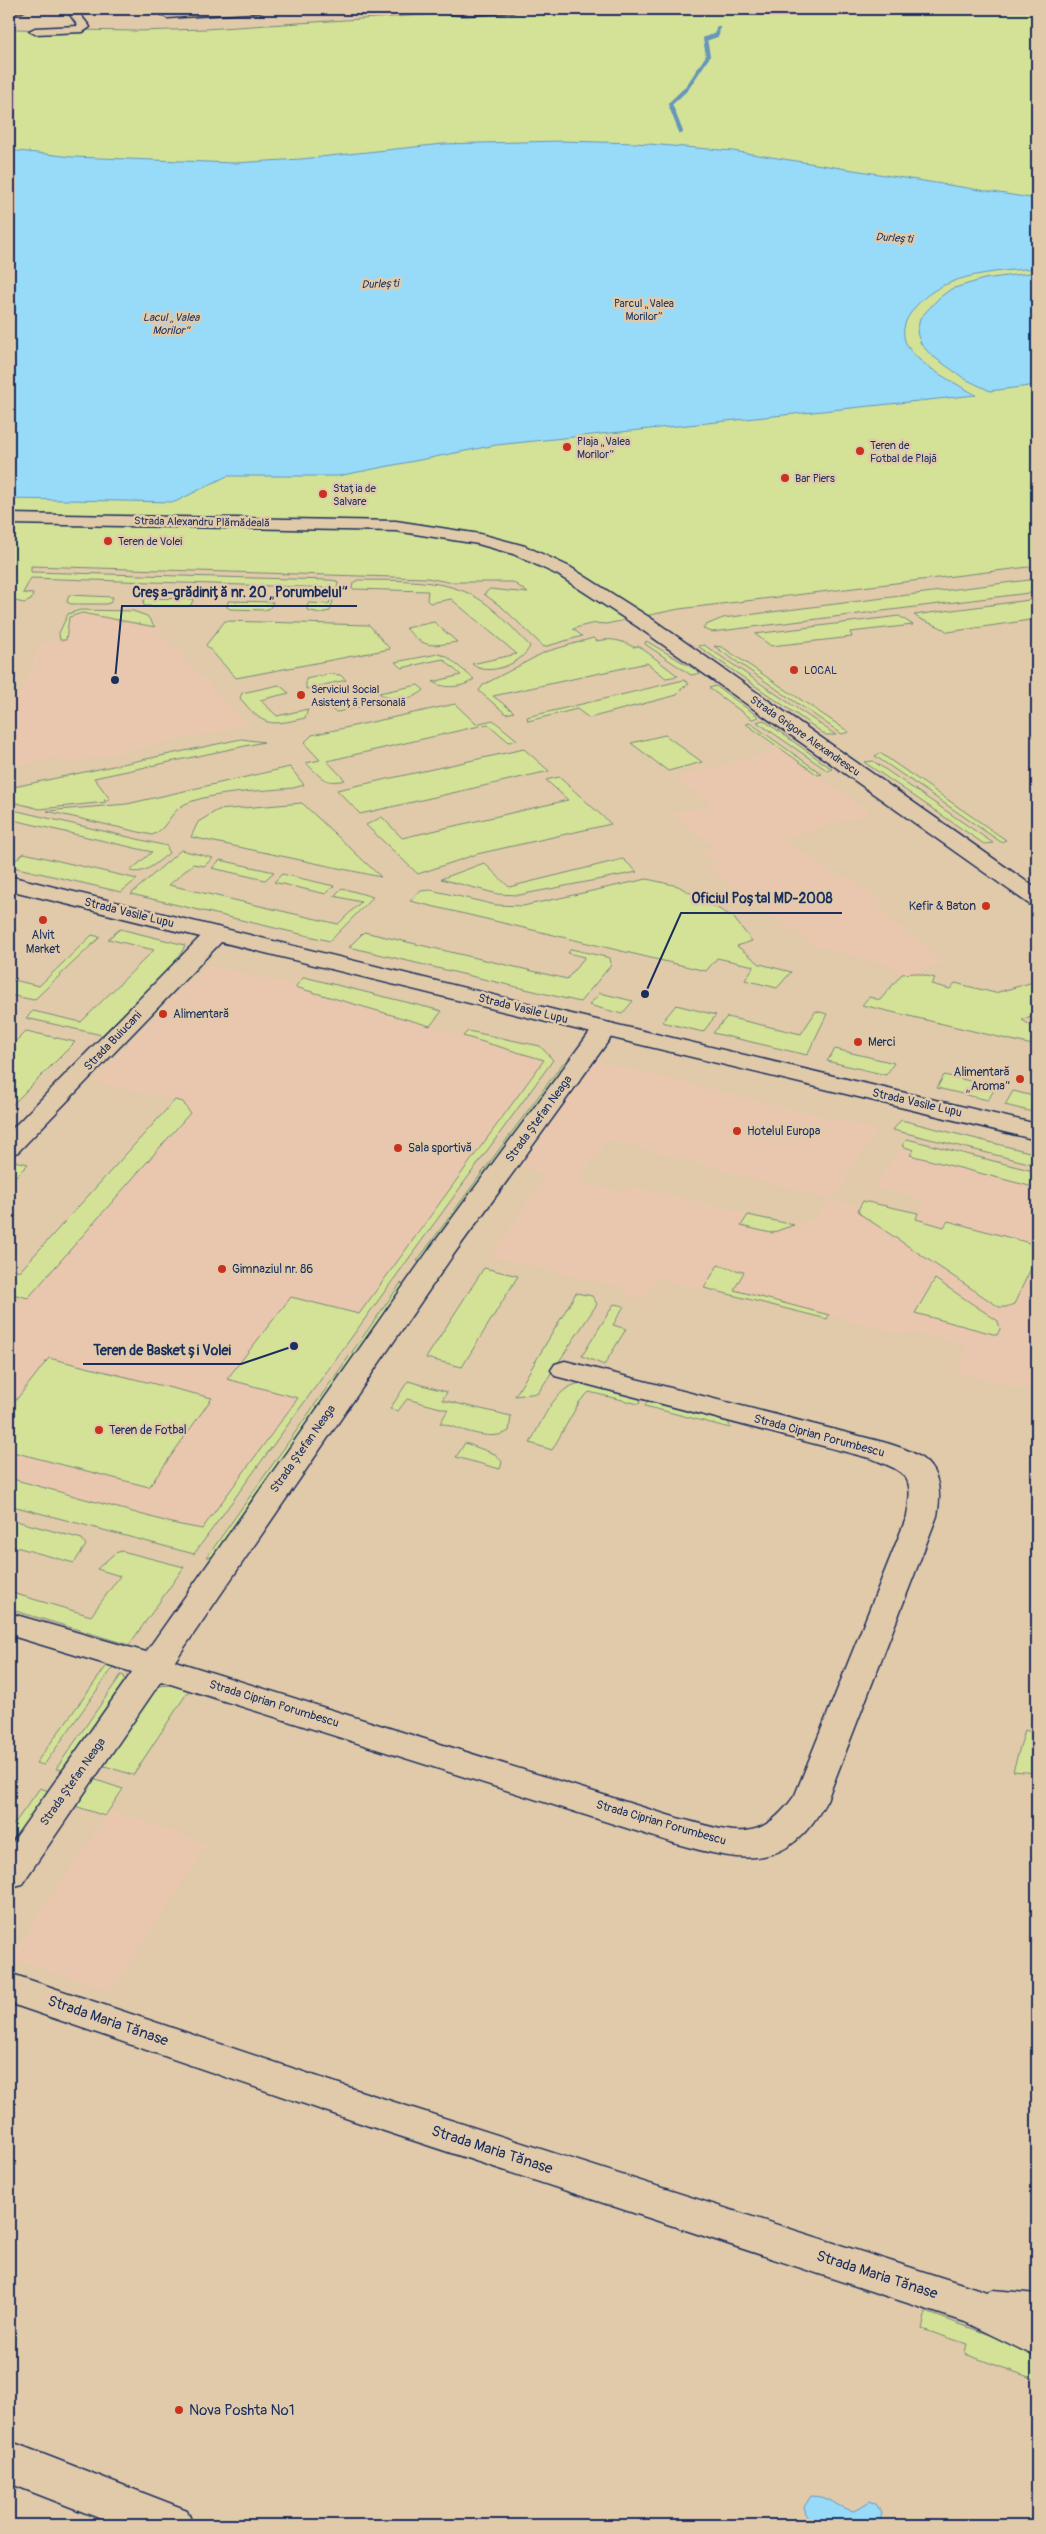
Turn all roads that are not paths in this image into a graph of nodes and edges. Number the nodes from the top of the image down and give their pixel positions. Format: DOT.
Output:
graph roads {
  1 [pos="22,9"];
  2 [pos="71,9"];
  3 [pos="261,9"];
  4 [pos="443,9"];
  5 [pos="513,9"];
  6 [pos="9,10"];
  7 [pos="167,15"];
  8 [pos="35,31"];
  9 [pos="9,519"];
  10 [pos="571,576"];
  11 [pos="9,883"];
  12 [pos="1037,899"];
  13 [pos="216,934"];
  14 [pos="606,1029"];
  15 [pos="1037,1132"];
  16 [pos="9,1147"];
  17 [pos="564,1370"];
  18 [pos="9,1624"];
  19 [pos="154,1666"];
  20 [pos="9,1874"];
  21 [pos="9,1988"];
  22 [pos="976,2307"];
  23 [pos="1037,2313"];
  24 [pos="1037,2338"];
  25 [pos="9,2462"];
  26 [pos="170,2525"];
  1 -- 6 [label="street"];
  2 -- 8 [label="street"];
  3 -- 7 [label="street"];
  4 -- 5 [label="street"];
  9 -- 10 [label="street, Strada Alexandru Plămădeală"];
  10 -- 12 [label="street, Strada Grigore Alexandrescu"];
  11 -- 13 [label="street, Strada Vasile Lupu"];
  13 -- 14 [label="street, Strada Vasile Lupu"];
  13 -- 16 [label="street, Strada Buiucani"];
  14 -- 15 [label="street, Strada Vasile Lupu"];
  14 -- 19 [label="street, Strada Ștefan Neaga"];
  17 -- 19 [label="street, Strada Ciprian Porumbescu"];
  18 -- 19 [label="street, Strada Ciprian Porumbescu"];
  19 -- 20 [label="street, Strada Ștefan Neaga"];
  21 -- 22 [label="street, Strada Maria Tănase"];
  22 -- 23 [label="street, Strada Maria Tănase"];
  22 -- 24 [label="street, Strada Maria Tănase"];
  25 -- 26 [label="street"];
}
